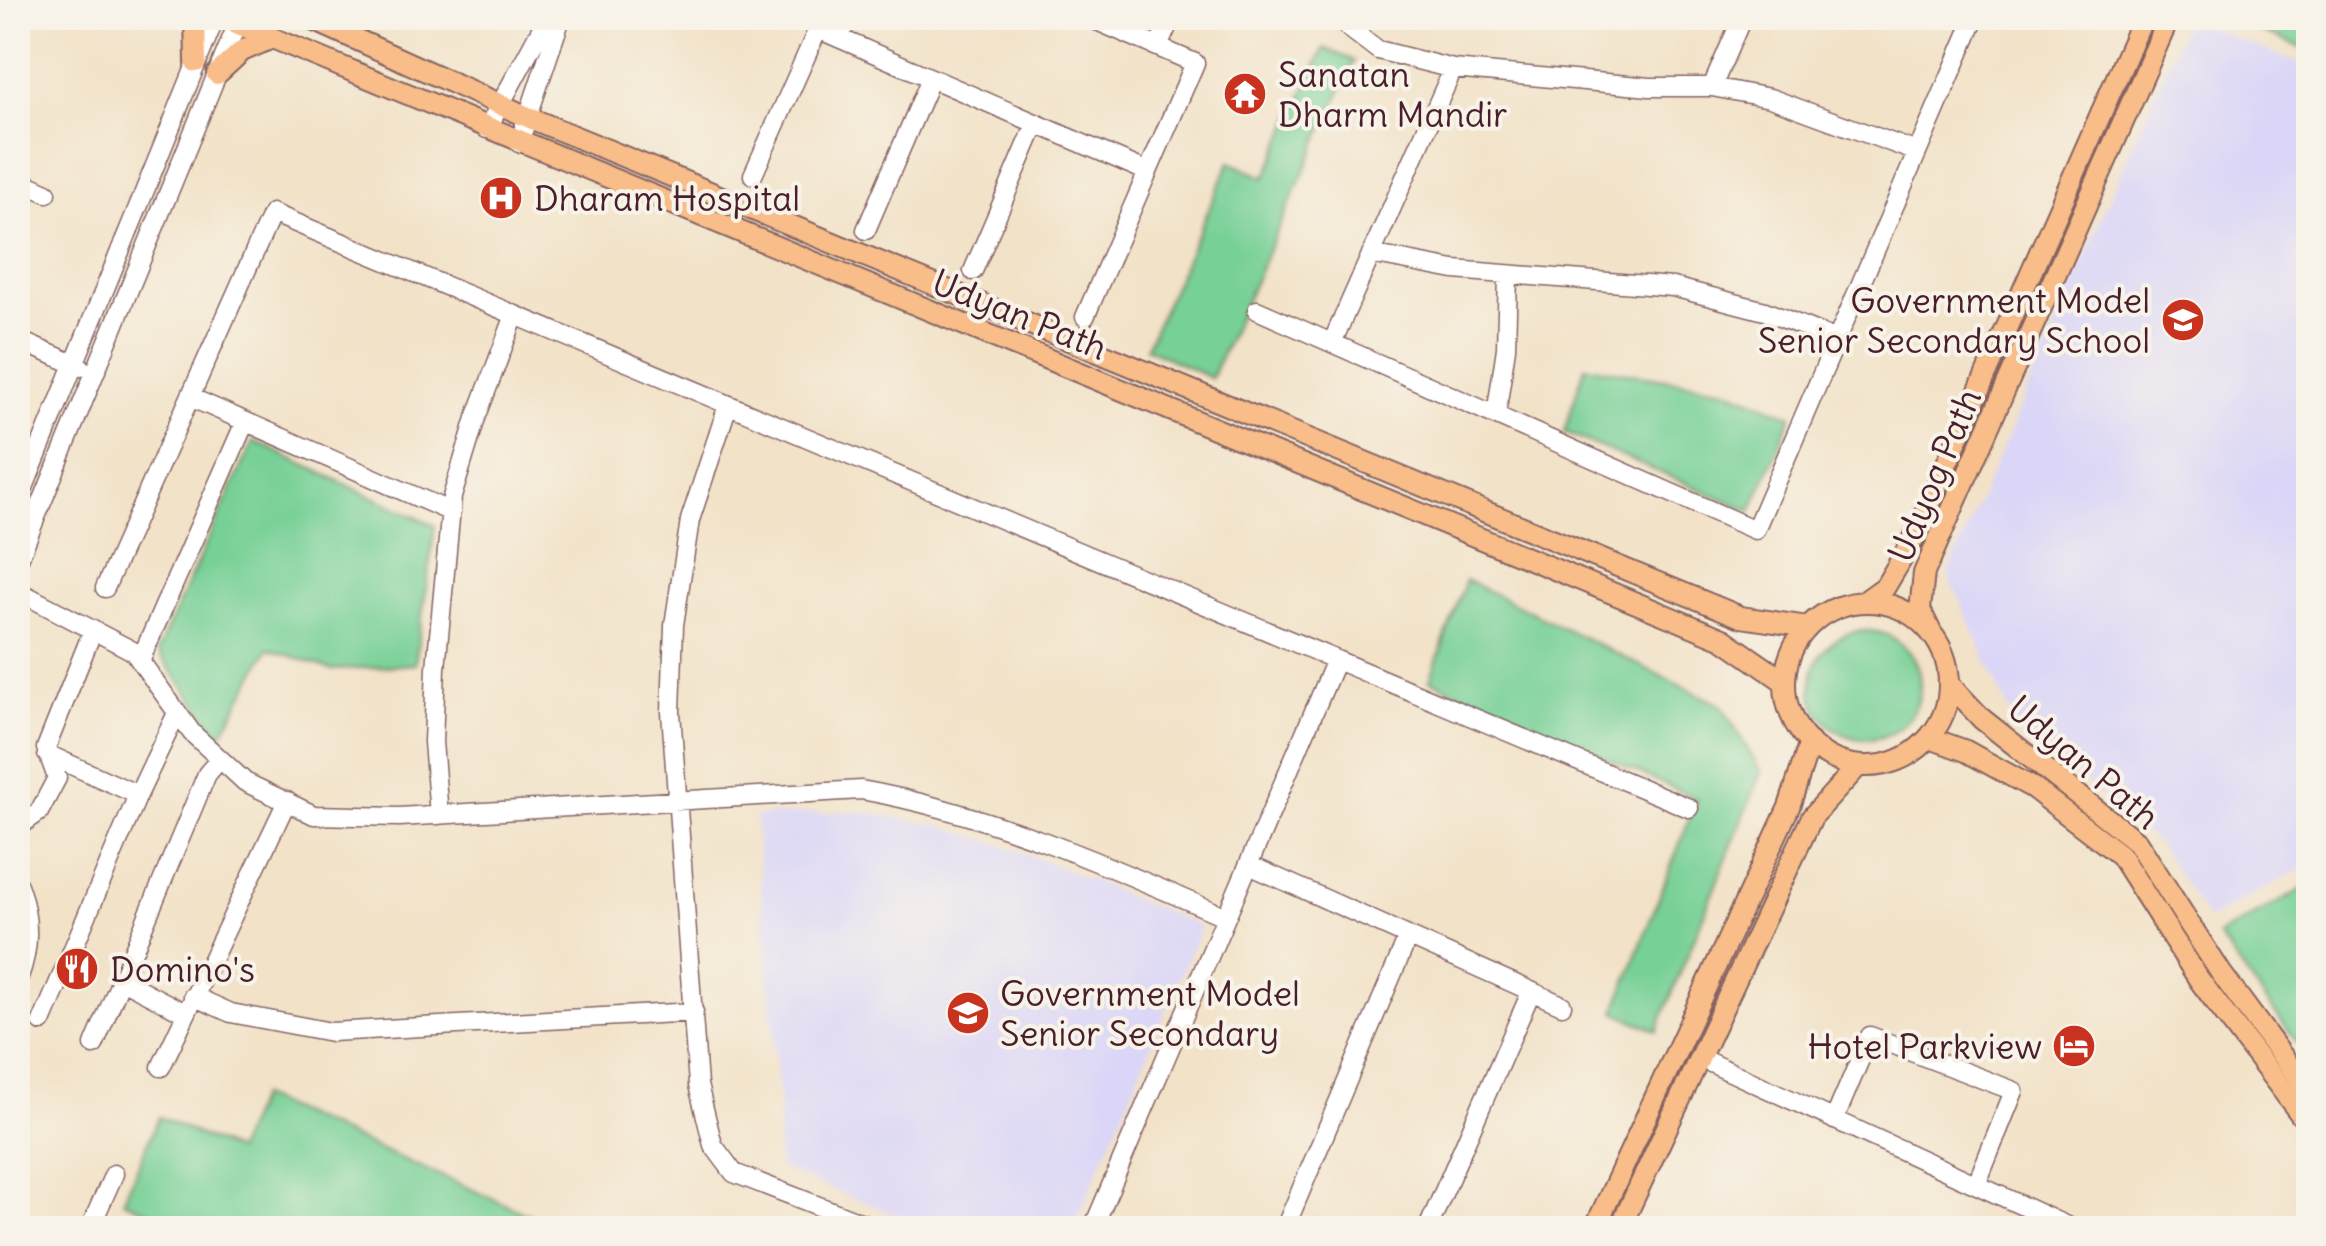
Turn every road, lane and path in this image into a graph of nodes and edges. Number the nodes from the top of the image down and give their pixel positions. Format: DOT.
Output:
graph roads {
  1 [pos="195,18"];
  2 [pos="214,18"];
  3 [pos="309,18"];
  4 [pos="547,18"];
  5 [pos="562,18"];
  6 [pos="848,18"];
  7 [pos="1090,18"];
  8 [pos="1171,18"];
  9 [pos="1336,18"];
  10 [pos="1742,18"];
  11 [pos="1975,18"];
  12 [pos="2143,18"];
  13 [pos="2169,18"];
  14 [pos="234,19"];
  15 [pos="272,38"];
  16 [pos="839,38"];
  17 [pos="1158,47"];
  18 [pos="196,62"];
  19 [pos="1454,69"];
  20 [pos="217,74"];
  21 [pos="931,78"];
  22 [pos="1712,87"];
  23 [pos="497,104"];
  24 [pos="530,118"];
  25 [pos="1036,124"];
  26 [pos="487,129"];
  27 [pos="518,143"];
  28 [pos="1917,152"];
  29 [pos="1148,172"];
  30 [pos="753,175"];
  31 [pos="18,180"];
  32 [pos="48,193"];
  33 [pos="866,230"];
  34 [pos="1371,254"];
  35 [pos="973,271"];
  36 [pos="1508,275"];
  37 [pos="1257,310"];
  38 [pos="515,315"];
  39 [pos="1084,318"];
  40 [pos="18,340"];
  41 [pos="1836,340"];
  42 [pos="1332,342"];
  43 [pos="74,364"];
  44 [pos="94,373"];
  45 [pos="192,398"];
  46 [pos="728,405"];
  47 [pos="1496,415"];
  48 [pos="246,422"];
  49 [pos="18,502"];
  50 [pos="450,512"];
  51 [pos="18,561"];
  52 [pos="105,588"];
  53 [pos="18,591"];
  54 [pos="1864,602"];
  55 [pos="1808,627"];
  56 [pos="93,630"];
  57 [pos="1930,630"];
  58 [pos="1336,660"];
  59 [pos="140,661"];
  60 [pos="1786,682"];
  61 [pos="1950,684"];
  62 [pos="177,713"];
  63 [pos="1930,738"];
  64 [pos="1810,742"];
  65 [pos="46,754"];
  66 [pos="220,759"];
  67 [pos="1858,766"];
  68 [pos="138,794"];
  69 [pos="286,801"];
  70 [pos="680,801"];
  71 [pos="1688,808"];
  72 [pos="439,815"];
  73 [pos="18,827"];
  74 [pos="1249,865"];
  75 [pos="18,884"];
  76 [pos="1226,918"];
  77 [pos="1408,937"];
  78 [pos="18,979"];
  79 [pos="122,980"];
  80 [pos="1531,992"];
  81 [pos="189,1004"];
  82 [pos="1562,1006"];
  83 [pos="694,1012"];
  84 [pos="42,1022"];
  85 [pos="94,1045"];
  86 [pos="1700,1058"];
  87 [pos="161,1067"];
  88 [pos="2308,1091"];
  89 [pos="1834,1120"];
  90 [pos="2308,1124"];
  91 [pos="114,1174"];
  92 [pos="1977,1183"];
  93 [pos="2042,1222"];
  94 [pos="90,1228"];
  95 [pos="874,1228"];
  96 [pos="1093,1228"];
  97 [pos="1285,1228"];
  98 [pos="1428,1228"];
  99 [pos="1595,1228"];
  100 [pos="1620,1228"];
  101 [pos="2071,1228"];
  1 -- 18 [label="main road"];
  2 -- 18 [label="street"];
  3 -- 23 [label="main road, Udyan Path"];
  4 -- 23 [label="street"];
  5 -- 24 [label="street"];
  6 -- 16 [label="street"];
  7 -- 17 [label="street"];
  8 -- 17 [label="street"];
  9 -- 19 [label="street"];
  10 -- 22 [label="street"];
  11 -- 28 [label="street"];
  12 -- 54 [label="main road, Udyog Path"];
  13 -- 57 [label="main road, Udyog Path"];
  14 -- 15 [label="main road, Udyan Path"];
  14 -- 20 [label="street"];
  15 -- 20 [label="main road"];
  15 -- 26 [label="main road, Udyan Path"];
  16 -- 21 [label="street"];
  16 -- 30 [label="street"];
  17 -- 29 [label="street"];
  18 -- 43 [label="street"];
  19 -- 22 [label="street"];
  19 -- 34 [label="street"];
  20 -- 44 [label="street"];
  21 -- 25 [label="street"];
  21 -- 33 [label="street"];
  22 -- 28 [label="street"];
  23 -- 24 [label="main road, Udyan Path"];
  23 -- 26 [label="street"];
  24 -- 27 [label="street"];
  24 -- 55 [label="main road, Udyan Path"];
  25 -- 29 [label="street"];
  25 -- 35 [label="street"];
  26 -- 27 [label="main road, Udyan Path"];
  27 -- 60 [label="main road, Udyan Path"];
  28 -- 41 [label="street"];
  29 -- 39 [label="street"];
  31 -- 32 [label="street"];
  34 -- 36 [label="street"];
  34 -- 42 [label="street"];
  36 -- 41 [label="street"];
  36 -- 47 [label="street"];
  37 -- 42 [label="street"];
  38 -- 45 [label="street"];
  38 -- 46 [label="street"];
  38 -- 50 [label="street"];
  40 -- 43 [label="street"];
  41 -- 47 [label="street"];
  42 -- 47 [label="street"];
  43 -- 44 [label="street"];
  43 -- 49 [label="street"];
  44 -- 51 [label="street"];
  45 -- 48 [label="street"];
  45 -- 52 [label="street"];
  46 -- 58 [label="street"];
  46 -- 70 [label="street"];
  48 -- 50 [label="street"];
  48 -- 59 [label="street"];
  50 -- 72 [label="street"];
  53 -- 56 [label="street"];
  54 -- 55 [label="main road"];
  54 -- 57 [label="main road"];
  55 -- 60 [label="main road"];
  56 -- 59 [label="street"];
  56 -- 65 [label="street"];
  57 -- 61 [label="main road"];
  58 -- 71 [label="street"];
  58 -- 74 [label="street"];
  59 -- 62 [label="street"];
  60 -- 64 [label="main road"];
  61 -- 63 [label="main road"];
  61 -- 88 [label="main road, Udyan Path"];
  62 -- 66 [label="street"];
  62 -- 68 [label="street"];
  63 -- 67 [label="main road"];
  63 -- 90 [label="main road, Udyan Path"];
  64 -- 67 [label="main road"];
  64 -- 99 [label="main road"];
  65 -- 68 [label="street"];
  65 -- 73 [label="street"];
  66 -- 69 [label="street"];
  66 -- 79 [label="street"];
  67 -- 86 [label="main road"];
  68 -- 84 [label="street"];
  69 -- 72 [label="street"];
  69 -- 81 [label="street"];
  70 -- 72 [label="street"];
  70 -- 76 [label="street"];
  70 -- 83 [label="street"];
  74 -- 76 [label="street"];
  74 -- 77 [label="street"];
  75 -- 78 [label="street"];
  76 -- 96 [label="street"];
  77 -- 80 [label="street"];
  77 -- 97 [label="street"];
  79 -- 81 [label="street"];
  79 -- 85 [label="street"];
  80 -- 82 [label="street"];
  80 -- 98 [label="street"];
  81 -- 83 [label="street"];
  81 -- 87 [label="street"];
  83 -- 95 [label="street"];
  86 -- 89 [label="street"];
  86 -- 100 [label="main road"];
  89 -- 92 [label="street"];
  89 -- 92 [label="street"];
  91 -- 94 [label="street"];
  92 -- 93 [label="street"];
  93 -- 101 [label="street"];
}
